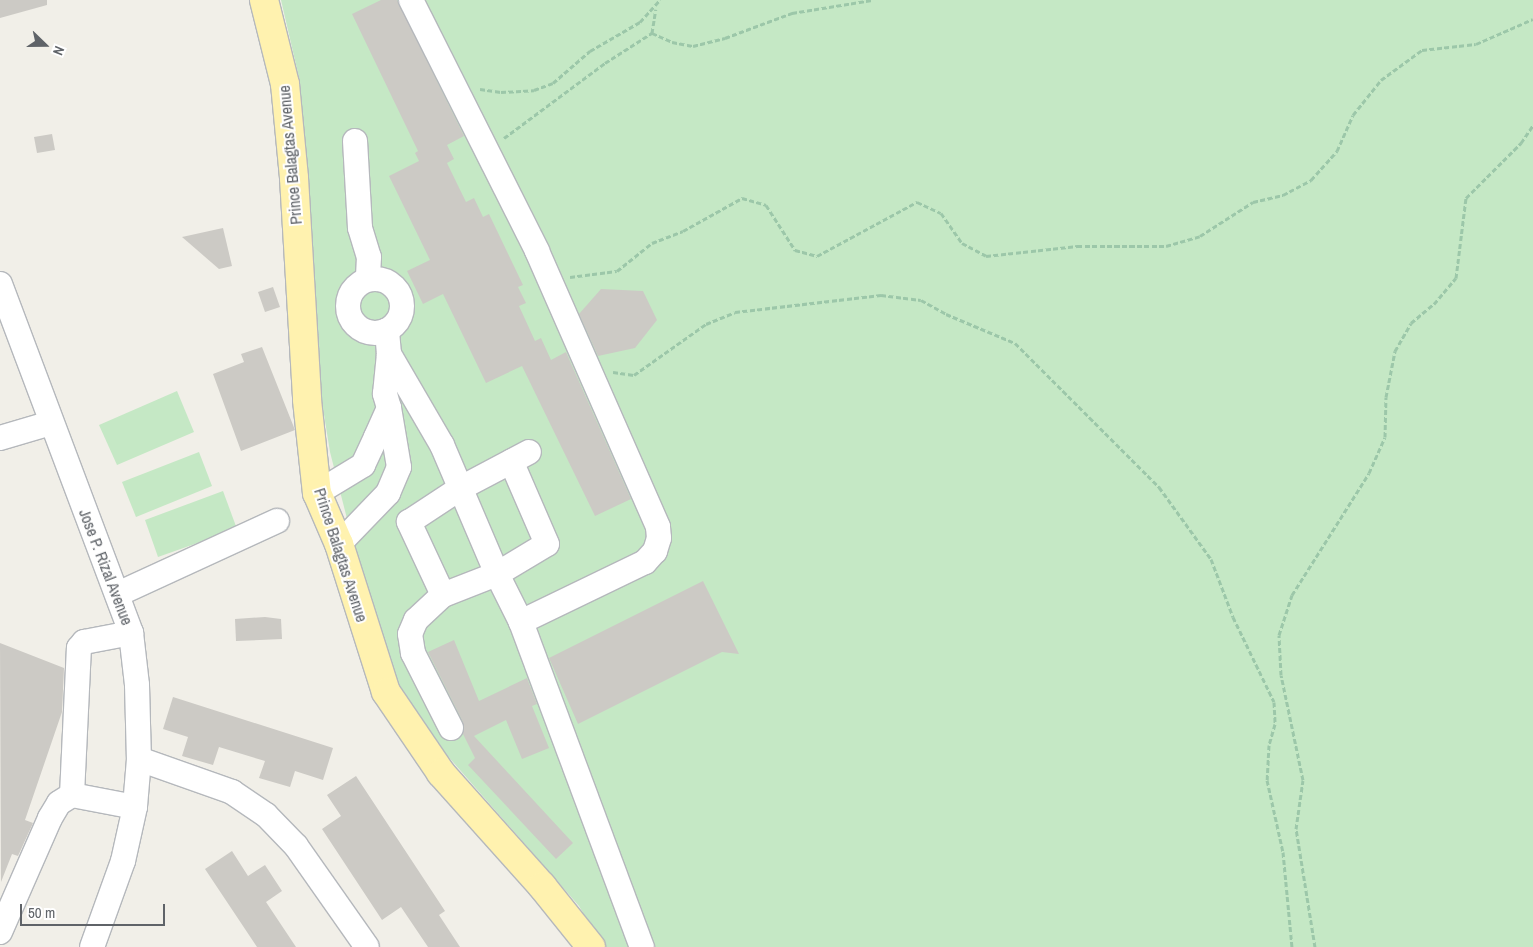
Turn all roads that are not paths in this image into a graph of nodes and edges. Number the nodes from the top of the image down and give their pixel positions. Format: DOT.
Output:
graph roads {
  1 [pos="264,0"];
  2 [pos="411,0"];
  3 [pos="355,140"];
  4 [pos="368,278"];
  5 [pos="0,284"];
  6 [pos="387,330"];
  7 [pos="389,354"];
  8 [pos="388,408"];
  9 [pos="51,422"];
  10 [pos="0,438"];
  11 [pos="460,489"];
  12 [pos="317,493"];
  13 [pos="277,521"];
  14 [pos="339,544"];
  15 [pos="497,574"];
  16 [pos="118,594"];
  17 [pos="443,595"];
  18 [pos="521,622"];
  19 [pos="130,633"];
  20 [pos="451,728"];
  21 [pos="139,759"];
  22 [pos="72,795"];
  23 [pos="135,807"];
  24 [pos="0,932"];
  25 [pos="92,947"];
  26 [pos="366,947"];
  27 [pos="591,947"];
  28 [pos="642,947"];
  1 -- 12 [label="main road, Prince Balagtas Avenue"];
  2 -- 18 [label="street"];
  3 -- 4 [label="street"];
  4 -- 6 [label="street"];
  4 -- 6 [label="street"];
  5 -- 9 [label="street, Jose P. Rizal Avenue"];
  6 -- 7 [label="street"];
  7 -- 8 [label="street"];
  7 -- 11 [label="street"];
  8 -- 12 [label="street"];
  8 -- 14 [label="street"];
  9 -- 10 [label="street"];
  9 -- 16 [label="street, Jose P. Rizal Avenue"];
  11 -- 15 [label="street"];
  11 -- 15 [label="street"];
  11 -- 17 [label="street"];
  12 -- 14 [label="main road, Prince Balagtas Avenue"];
  13 -- 16 [label="street"];
  14 -- 27 [label="main road, Prince Balagtas Avenue"];
  15 -- 17 [label="street"];
  15 -- 18 [label="street"];
  16 -- 19 [label="street, Jose P. Rizal Avenue"];
  17 -- 20 [label="street"];
  18 -- 28 [label="street"];
  19 -- 21 [label="street, Jose P. Rizal Avenue"];
  19 -- 22 [label="street"];
  21 -- 23 [label="street, Jose P. Rizal Avenue"];
  21 -- 26 [label="street"];
  22 -- 23 [label="street"];
  22 -- 24 [label="street"];
  23 -- 25 [label="street, Jose P. Rizal Avenue"];
}
